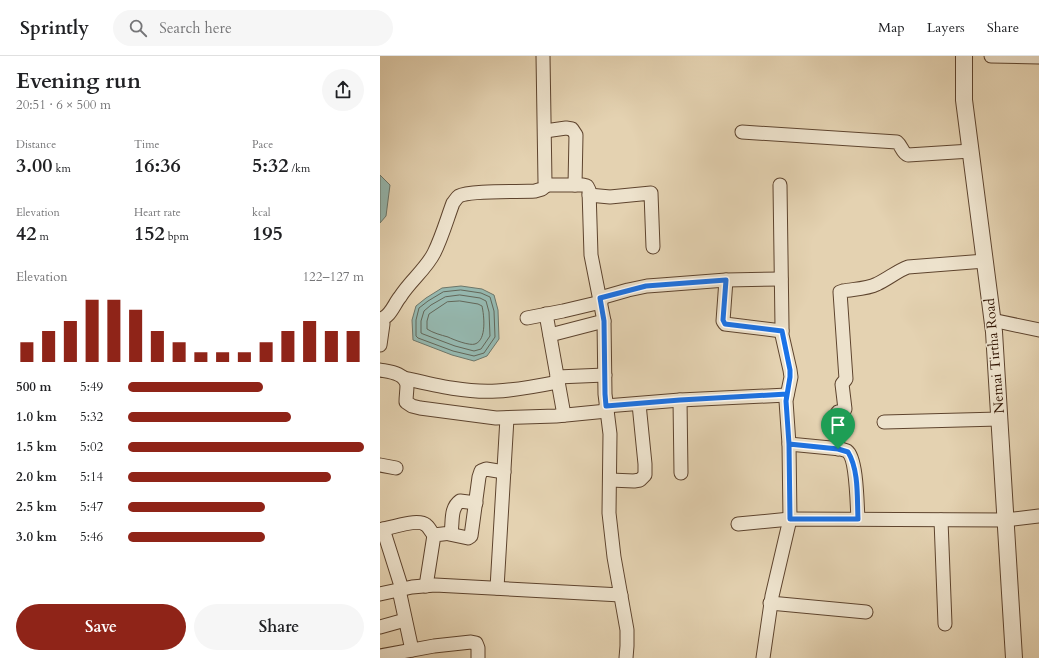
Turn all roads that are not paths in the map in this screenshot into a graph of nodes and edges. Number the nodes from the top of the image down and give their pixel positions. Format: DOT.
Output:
graph roads {
  1 [pos="543,56"];
  2 [pos="964,56"];
  3 [pos="991,56"];
  4 [pos="1039,57"];
  5 [pos="544,131"];
  6 [pos="742,132"];
  7 [pos="971,151"];
  8 [pos="547,185"];
  9 [pos="575,185"];
  10 [pos="780,185"];
  11 [pos="589,195"];
  12 [pos="653,246"];
  13 [pos="985,260"];
  14 [pos="781,279"];
  15 [pos="726,280"];
  16 [pos="600,300"];
  17 [pos="546,314"];
  18 [pos="527,318"];
  19 [pos="381,319"];
  20 [pos="992,320"];
  21 [pos="604,321"];
  22 [pos="1039,330"];
  23 [pos="782,331"];
  24 [pos="550,335"];
  25 [pos="380,345"];
  26 [pos="380,370"];
  27 [pos="605,374"];
  28 [pos="404,378"];
  29 [pos="558,380"];
  30 [pos="787,394"];
  31 [pos="680,400"];
  32 [pos="639,404"];
  33 [pos="607,408"];
  34 [pos="564,415"];
  35 [pos="507,418"];
  36 [pos="999,419"];
  37 [pos="884,422"];
  38 [pos="789,444"];
  39 [pos="838,449"];
  40 [pos="380,465"];
  41 [pos="396,468"];
  42 [pos="504,472"];
  43 [pos="681,472"];
  44 [pos="610,480"];
  45 [pos="476,503"];
  46 [pos="1039,516"];
  47 [pos="790,519"];
  48 [pos="858,519"];
  49 [pos="941,520"];
  50 [pos="1005,520"];
  51 [pos="738,524"];
  52 [pos="381,530"];
  53 [pos="449,534"];
  54 [pos="434,535"];
  55 [pos="426,586"];
  56 [pos="497,588"];
  57 [pos="400,590"];
  58 [pos="380,594"];
  59 [pos="621,595"];
  60 [pos="770,603"];
  61 [pos="866,612"];
  62 [pos="405,620"];
  63 [pos="945,624"];
  64 [pos="380,626"];
  65 [pos="412,650"];
  66 [pos="380,656"];
  67 [pos="478,658"];
  68 [pos="626,658"];
  69 [pos="763,658"];
  70 [pos="1014,658"];
  1 -- 5 [label="street"];
  2 -- 7 [label="street, Nemai Tirtha Road"];
  3 -- 4 [label="street"];
  5 -- 8 [label="street"];
  5 -- 9 [label="street"];
  6 -- 7 [label="street"];
  7 -- 13 [label="street, Nemai Tirtha Road"];
  8 -- 9 [label="street"];
  8 -- 19 [label="street"];
  9 -- 11 [label="street"];
  10 -- 14 [label="street"];
  11 -- 12 [label="street"];
  11 -- 16 [label="street"];
  13 -- 20 [label="street, Nemai Tirtha Road"];
  13 -- 39 [label="street"];
  14 -- 15 [label="street"];
  14 -- 23 [label="street"];
  15 -- 16 [label="street"];
  15 -- 23 [label="street"];
  16 -- 17 [label="street"];
  16 -- 21 [label="street"];
  17 -- 18 [label="street"];
  17 -- 24 [label="street"];
  19 -- 25 [label="street"];
  20 -- 22 [label="street"];
  20 -- 36 [label="street, Nemai Tirtha Road"];
  21 -- 24 [label="street"];
  21 -- 27 [label="street"];
  23 -- 30 [label="street"];
  24 -- 29 [label="street"];
  26 -- 28 [label="street"];
  27 -- 29 [label="street"];
  27 -- 33 [label="street"];
  28 -- 29 [label="street"];
  28 -- 35 [label="street"];
  29 -- 34 [label="street"];
  30 -- 31 [label="street"];
  30 -- 38 [label="street"];
  31 -- 32 [label="street"];
  31 -- 43 [label="street"];
  32 -- 33 [label="street"];
  32 -- 44 [label="street"];
  33 -- 34 [label="street"];
  33 -- 44 [label="street"];
  34 -- 35 [label="street"];
  35 -- 42 [label="street"];
  36 -- 37 [label="street"];
  36 -- 50 [label="street, Nemai Tirtha Road"];
  38 -- 39 [label="street"];
  38 -- 47 [label="street"];
  39 -- 48 [label="street"];
  40 -- 41 [label="street"];
  42 -- 45 [label="street"];
  42 -- 56 [label="street"];
  44 -- 59 [label="street"];
  45 -- 53 [label="street"];
  45 -- 53 [label="street"];
  46 -- 50 [label="street"];
  47 -- 48 [label="street"];
  47 -- 51 [label="street"];
  47 -- 60 [label="street"];
  48 -- 49 [label="street"];
  49 -- 50 [label="street"];
  49 -- 63 [label="street"];
  50 -- 70 [label="street, Nemai Tirtha Road"];
  52 -- 54 [label="street"];
  52 -- 57 [label="street"];
  53 -- 54 [label="street"];
  54 -- 55 [label="street"];
  55 -- 56 [label="street"];
  55 -- 57 [label="street"];
  56 -- 59 [label="street"];
  57 -- 58 [label="street"];
  57 -- 62 [label="street"];
  59 -- 68 [label="street"];
  60 -- 61 [label="street"];
  60 -- 69 [label="street"];
  62 -- 64 [label="street"];
  62 -- 65 [label="street"];
  65 -- 66 [label="street"];
  65 -- 67 [label="street"];
}
